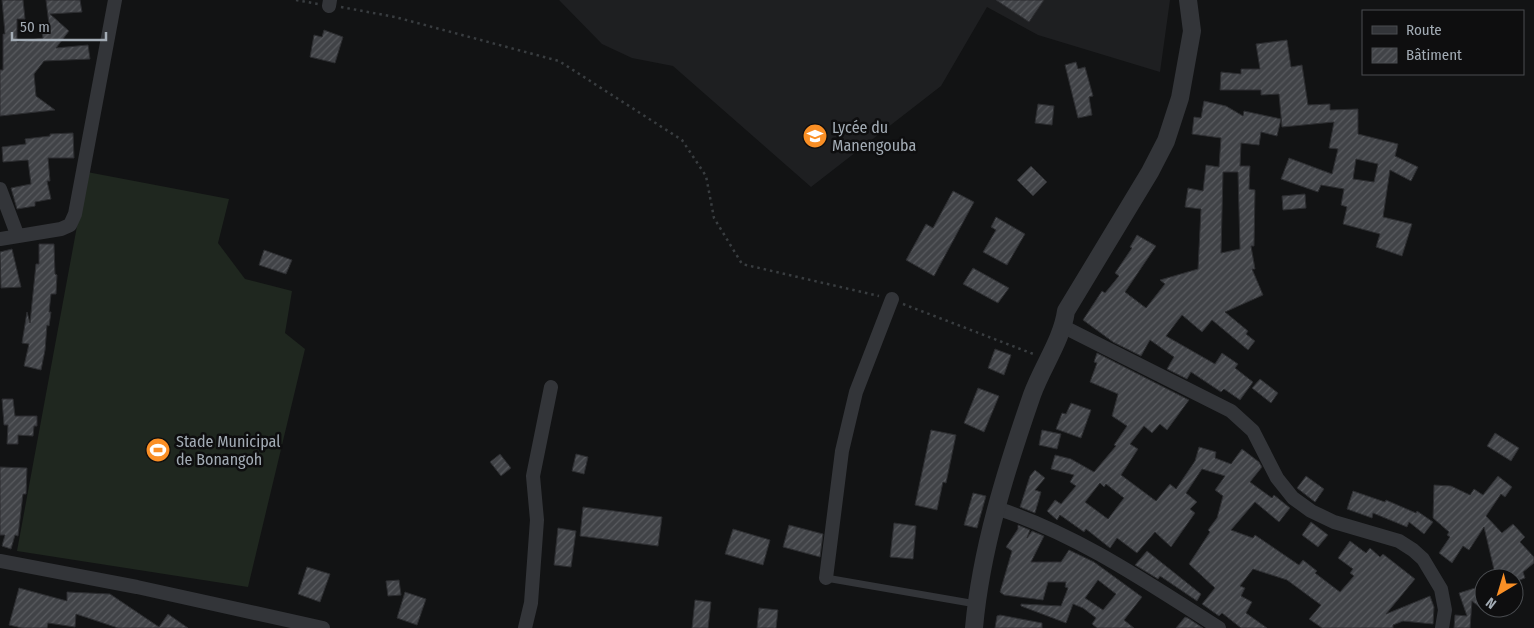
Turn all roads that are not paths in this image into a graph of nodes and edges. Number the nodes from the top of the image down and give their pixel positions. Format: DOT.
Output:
graph roads {
  1 [pos="114,0"];
  2 [pos="1188,0"];
  3 [pos="0,189"];
  4 [pos="16,234"];
  5 [pos="0,239"];
  6 [pos="892,299"];
  7 [pos="1064,327"];
  8 [pos="552,387"];
  9 [pos="996,508"];
  10 [pos="0,561"];
  11 [pos="826,578"];
  12 [pos="976,604"];
  13 [pos="271,623"];
  14 [pos="323,628"];
  15 [pos="525,628"];
  16 [pos="974,628"];
  17 [pos="1219,628"];
  18 [pos="1442,628"];
  1 -- 4 [label="street"];
  2 -- 7 [label="street"];
  3 -- 4 [label="street"];
  4 -- 5 [label="street"];
  6 -- 11 [label="street"];
  7 -- 9 [label="street"];
  7 -- 18 [label="street"];
  8 -- 15 [label="street"];
  9 -- 12 [label="street"];
  9 -- 17 [label="street"];
  10 -- 13 [label="street"];
  11 -- 12 [label="lane"];
  12 -- 16 [label="street"];
  13 -- 14 [label="street"];
}
